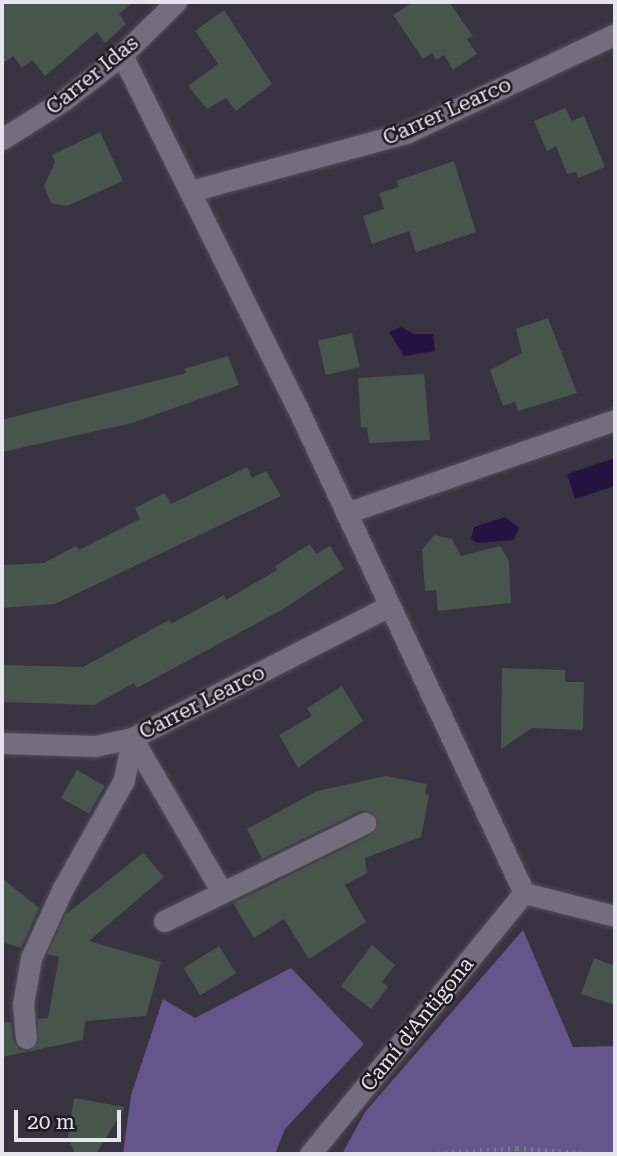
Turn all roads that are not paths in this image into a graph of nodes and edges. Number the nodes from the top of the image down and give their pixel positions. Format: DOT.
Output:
graph roads {
  1 [pos="176,2"];
  2 [pos="615,34"];
  3 [pos="122,55"];
  4 [pos="2,139"];
  5 [pos="191,191"];
  6 [pos="615,420"];
  7 [pos="346,513"];
  8 [pos="390,606"];
  9 [pos="132,738"];
  10 [pos="2,743"];
  11 [pos="365,823"];
  12 [pos="222,892"];
  13 [pos="524,893"];
  14 [pos="615,916"];
  15 [pos="164,921"];
  16 [pos="26,1038"];
  17 [pos="310,1154"];
  1 -- 3 [label="street, Carrer Idas"];
  2 -- 5 [label="street, Carrer Learco"];
  3 -- 4 [label="street, Carrer Idas"];
  3 -- 5 [label="street"];
  5 -- 7 [label="street"];
  6 -- 7 [label="street"];
  7 -- 8 [label="street"];
  8 -- 9 [label="street, Carrer Learco"];
  8 -- 13 [label="street"];
  9 -- 10 [label="street, Carrer Learco"];
  9 -- 12 [label="street"];
  9 -- 16 [label="street"];
  11 -- 12 [label="street"];
  12 -- 15 [label="street"];
  13 -- 14 [label="street"];
  13 -- 17 [label="street, Camí d'Antigona"];
}
